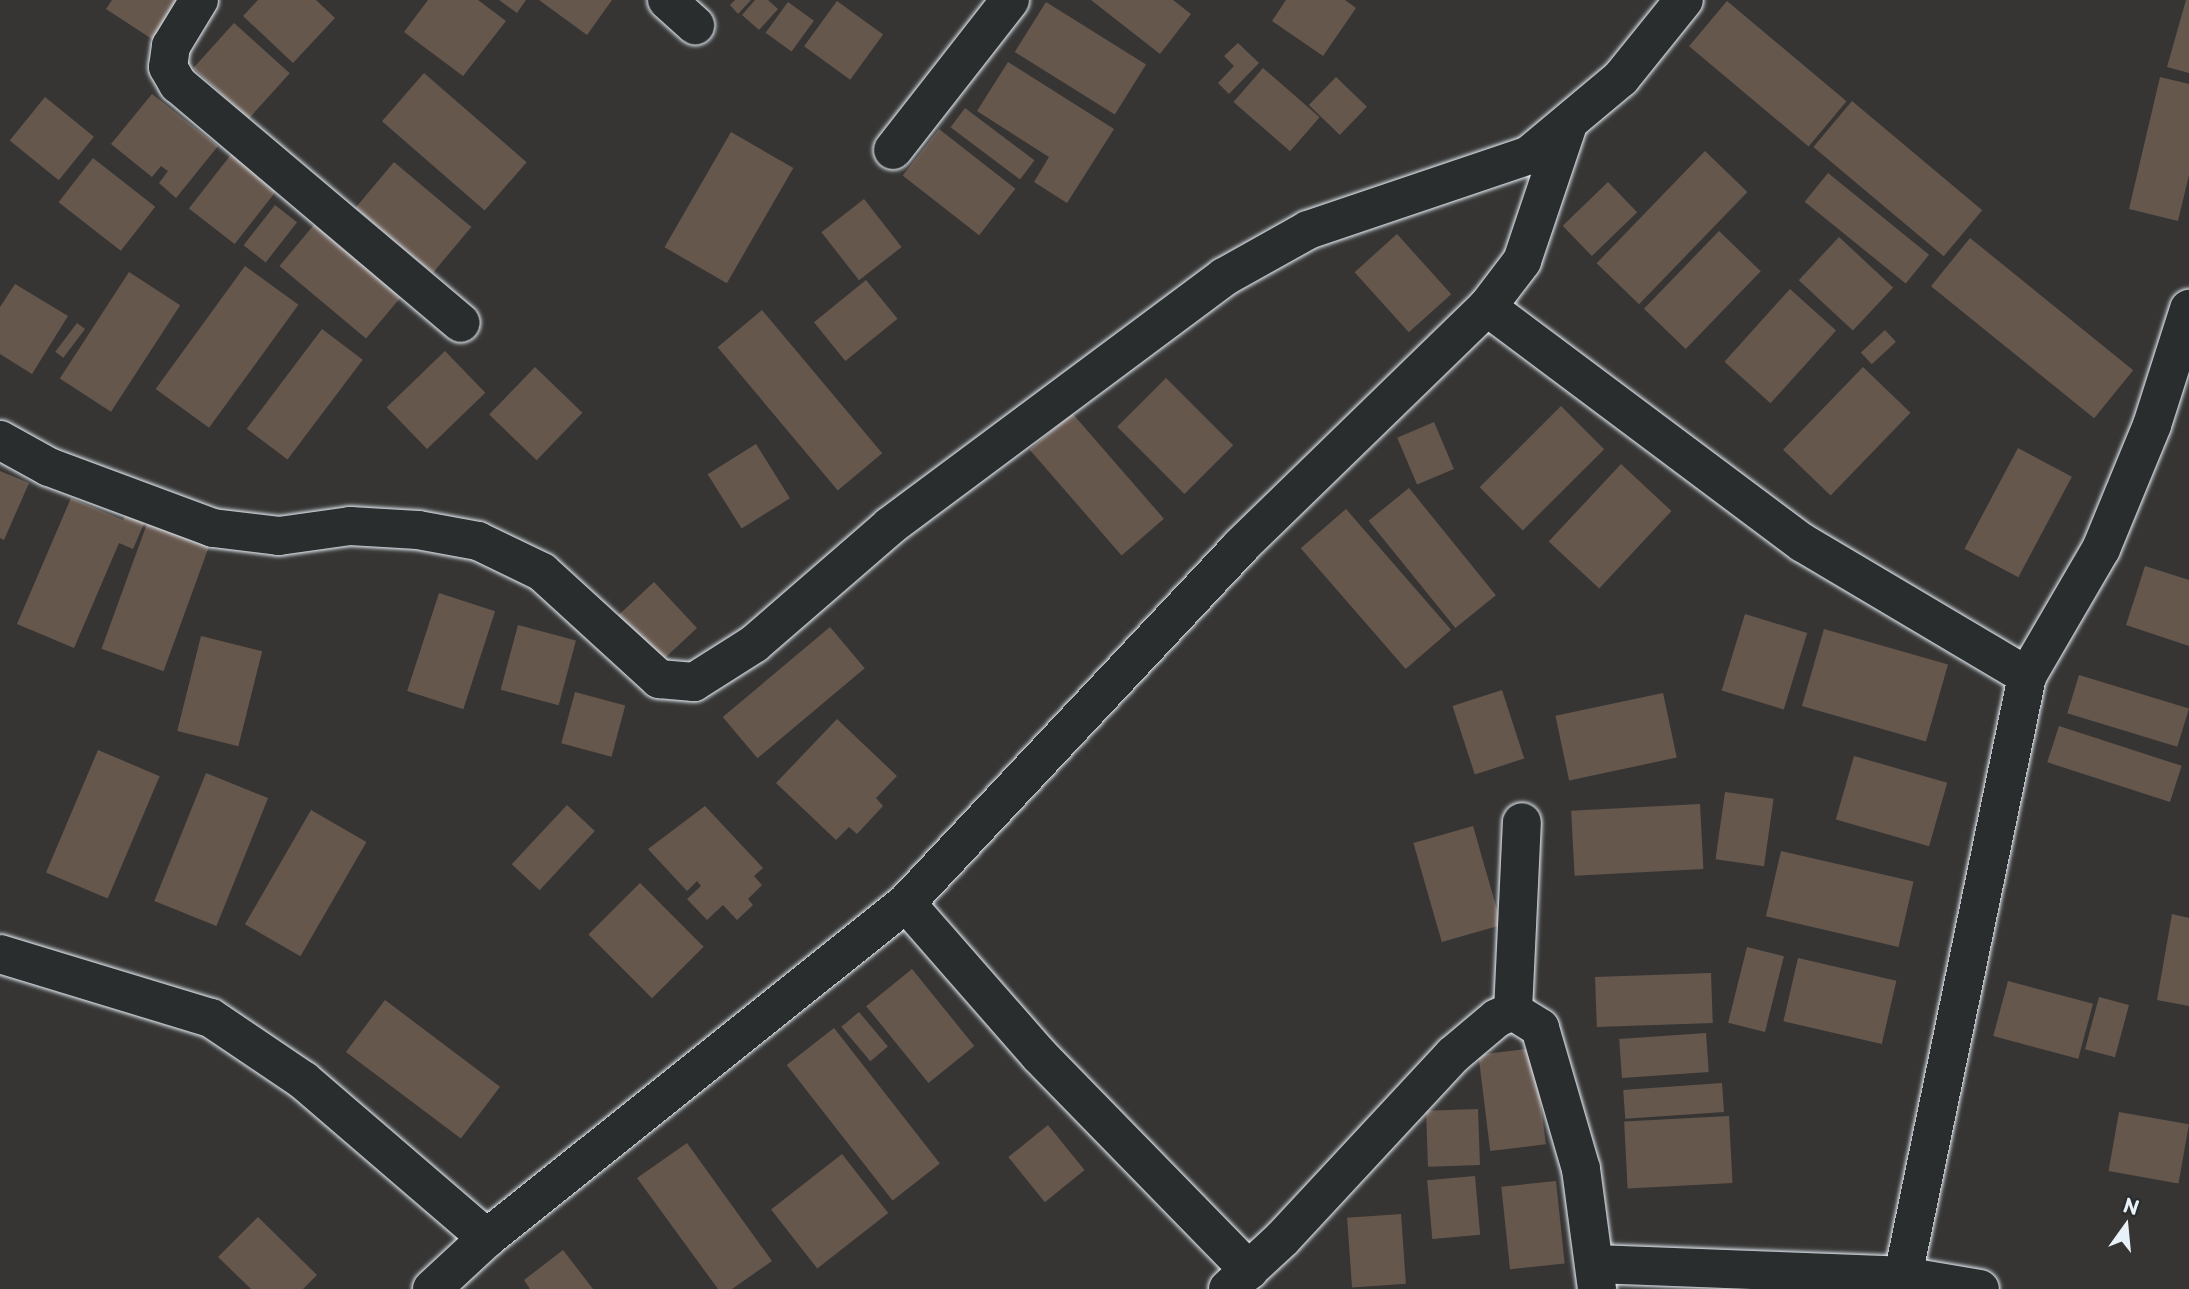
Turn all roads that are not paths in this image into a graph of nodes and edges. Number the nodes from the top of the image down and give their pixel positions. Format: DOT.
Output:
graph roads {
  1 [pos="199,0"];
  2 [pos="1010,0"];
  3 [pos="1684,0"];
  4 [pos="1567,127"];
  5 [pos="893,150"];
  6 [pos="1487,307"];
  7 [pos="2189,309"];
  8 [pos="461,323"];
  9 [pos="0,440"];
  10 [pos="2027,676"];
  11 [pos="1522,822"];
  12 [pos="906,903"];
  13 [pos="0,954"];
  14 [pos="1513,1011"];
  15 [pos="487,1238"];
  16 [pos="1596,1276"];
  17 [pos="1903,1276"];
  18 [pos="1239,1279"];
  19 [pos="432,1289"];
  20 [pos="1980,1289"];
  1 -- 8 [label="street"];
  2 -- 5 [label="street"];
  3 -- 4 [label="street"];
  4 -- 6 [label="street"];
  4 -- 9 [label="street"];
  6 -- 10 [label="street"];
  6 -- 12 [label="street"];
  7 -- 10 [label="street"];
  10 -- 17 [label="street"];
  11 -- 14 [label="street"];
  12 -- 15 [label="street"];
  12 -- 18 [label="street"];
  13 -- 15 [label="street"];
  14 -- 16 [label="street"];
  14 -- 18 [label="street"];
  15 -- 19 [label="street"];
  16 -- 17 [label="street"];
  17 -- 20 [label="street"];
}
